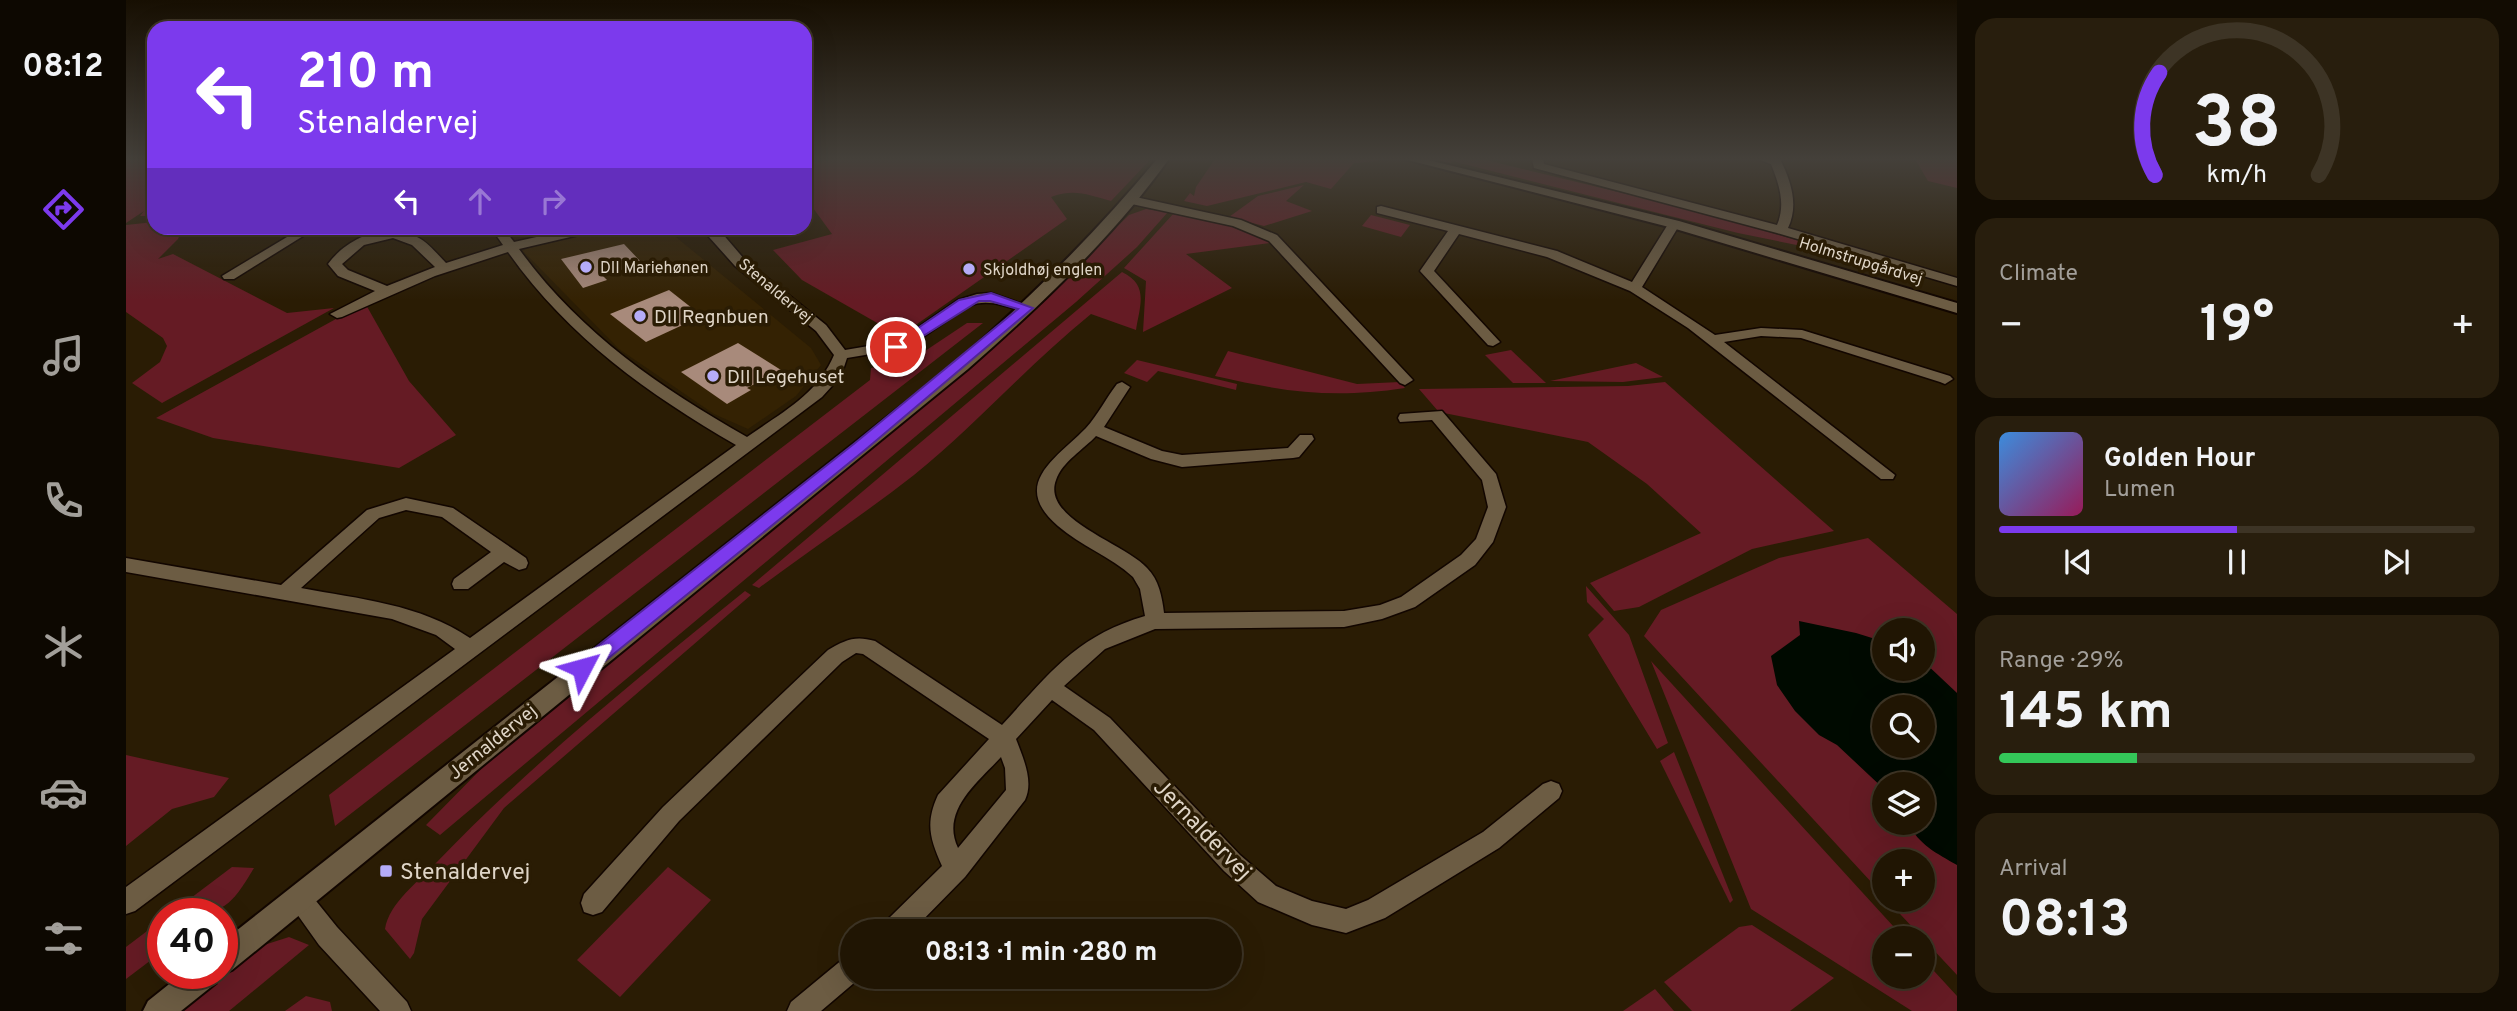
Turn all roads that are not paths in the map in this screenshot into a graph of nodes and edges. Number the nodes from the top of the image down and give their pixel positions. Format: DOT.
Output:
graph roads {
  1 [pos="1125,206"];
  2 [pos="1159,206"];
  3 [pos="1602,206"];
  4 [pos="1691,206"];
  5 [pos="1790,206"];
  6 [pos="1381,210"];
  7 [pos="1674,224"];
  8 [pos="1457,228"];
  9 [pos="1781,230"];
  10 [pos="298,235"];
  11 [pos="502,235"];
  12 [pos="558,235"];
  13 [pos="718,235"];
  14 [pos="509,245"];
  15 [pos="1869,256"];
  16 [pos="442,266"];
  17 [pos="229,276"];
  18 [pos="1859,278"];
  19 [pos="1957,282"];
  20 [pos="1635,288"];
  21 [pos="385,290"];
  22 [pos="1027,308"];
  23 [pos="1957,308"];
  24 [pos="337,314"];
  25 [pos="1711,340"];
  26 [pos="1493,342"];
  27 [pos="841,355"];
  28 [pos="1945,379"];
  29 [pos="1405,380"];
  30 [pos="1122,387"];
  31 [pos="1406,418"];
  32 [pos="1094,429"];
  33 [pos="1306,439"];
  34 [pos="747,444"];
  35 [pos="1887,475"];
  36 [pos="126,565"];
  37 [pos="461,584"];
  38 [pos="284,593"];
  39 [pos="1155,621"];
  40 [pos="472,650"];
  41 [pos="1051,688"];
  42 [pos="1006,738"];
  43 [pos="1552,791"];
  44 [pos="956,869"];
  45 [pos="299,900"];
  46 [pos="126,902"];
  47 [pos="593,903"];
  48 [pos="906,919"];
  49 [pos="238,948"];
  50 [pos="840,978"];
  51 [pos="186,989"];
  52 [pos="158,1011"];
  53 [pos="398,1011"];
  54 [pos="800,1011"];
  1 -- 22 [label="street, Jernaldervej"];
  2 -- 29 [label="street"];
  3 -- 7 [label="street, Holmstrupgårdvej"];
  4 -- 9 [label="street"];
  5 -- 9 [label="street"];
  6 -- 8 [label="street"];
  7 -- 18 [label="street, Holmstrupgårdvej"];
  7 -- 20 [label="street"];
  8 -- 20 [label="street"];
  8 -- 26 [label="street"];
  9 -- 15 [label="street"];
  10 -- 17 [label="street"];
  11 -- 14 [label="street"];
  12 -- 14 [label="street"];
  13 -- 27 [label="street, Stenaldervej"];
  14 -- 16 [label="street"];
  14 -- 34 [label="street"];
  15 -- 18 [label="street"];
  15 -- 19 [label="street"];
  16 -- 21 [label="street"];
  16 -- 21 [label="street"];
  18 -- 23 [label="street, Holmstrupgårdvej"];
  20 -- 25 [label="street"];
  21 -- 24 [label="street"];
  22 -- 27 [label="street"];
  22 -- 45 [label="street, Jernaldervej"];
  25 -- 28 [label="street"];
  25 -- 35 [label="street"];
  27 -- 34 [label="street"];
  30 -- 32 [label="street"];
  31 -- 39 [label="street"];
  32 -- 33 [label="street"];
  32 -- 39 [label="street"];
  34 -- 40 [label="street"];
  36 -- 38 [label="street"];
  37 -- 38 [label="street"];
  38 -- 40 [label="street"];
  39 -- 41 [label="street"];
  40 -- 46 [label="street"];
  41 -- 42 [label="street"];
  41 -- 43 [label="street, Jernaldervej"];
  42 -- 44 [label="street"];
  42 -- 44 [label="street"];
  42 -- 47 [label="street"];
  44 -- 48 [label="street"];
  45 -- 49 [label="street, Jernaldervej"];
  45 -- 53 [label="street"];
  50 -- 54 [label="street"];
  51 -- 52 [label="street"];
}
